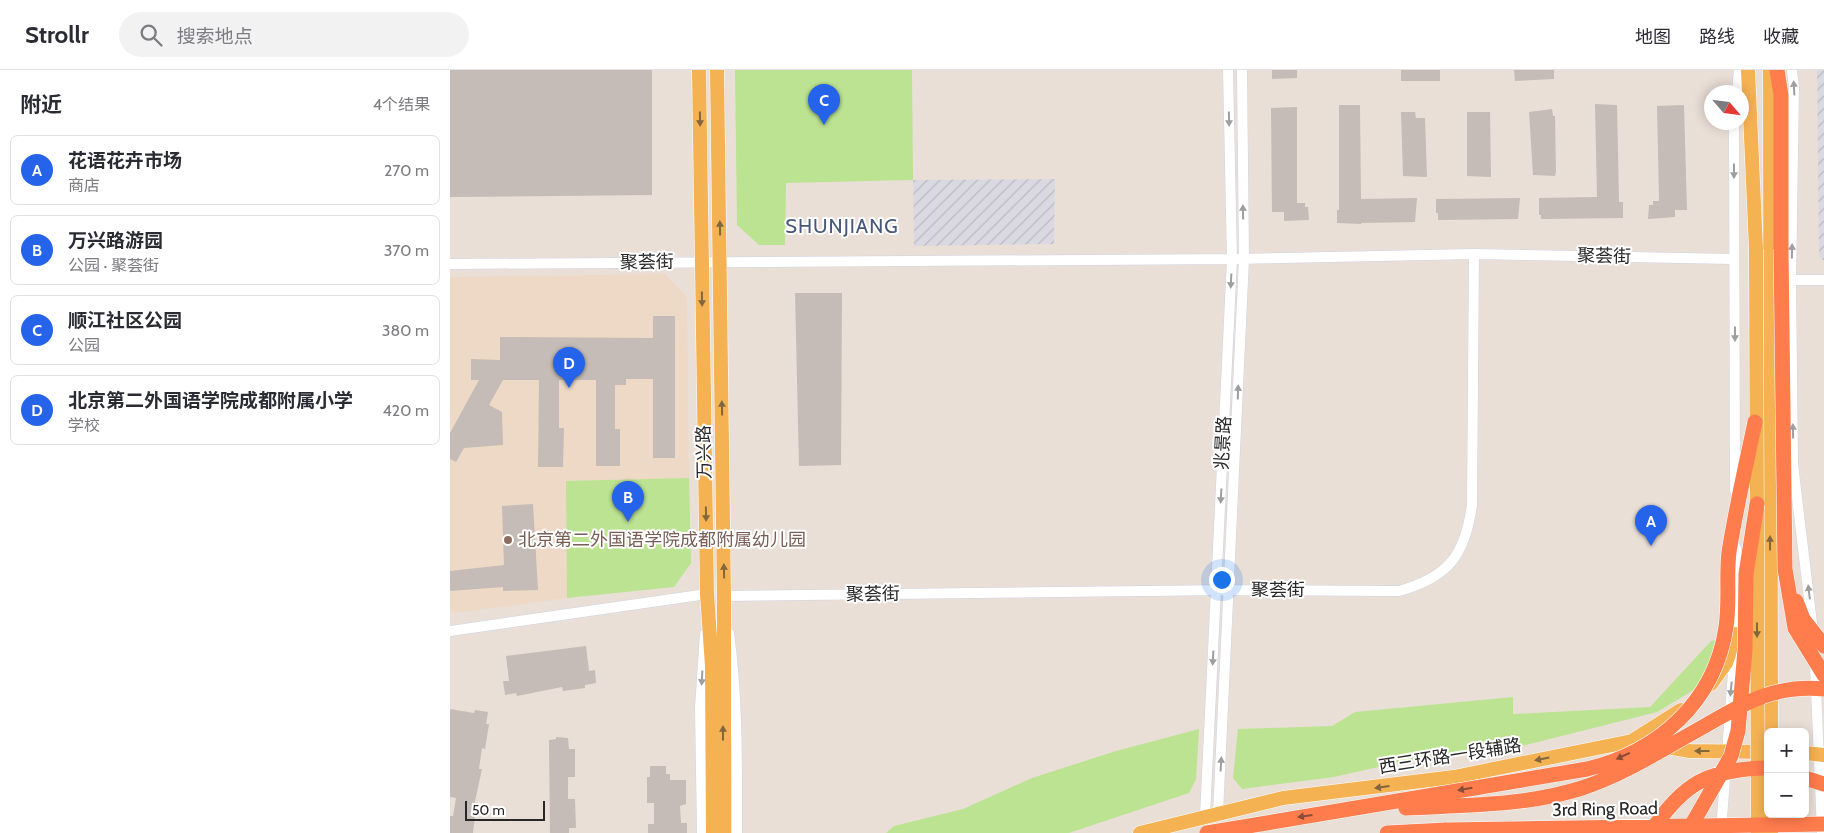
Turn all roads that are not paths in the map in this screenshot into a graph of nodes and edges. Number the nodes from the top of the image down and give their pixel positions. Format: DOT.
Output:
graph roads {
  1 [pos="699,70"];
  2 [pos="717,70"];
  3 [pos="1228,70"];
  4 [pos="1242,70"];
  5 [pos="1740,70"];
  6 [pos="1748,70"];
  7 [pos="1770,70"];
  8 [pos="1777,70"];
  9 [pos="1792,70"];
  10 [pos="1738,85"];
  11 [pos="1734,130"];
  12 [pos="1769,248"];
  13 [pos="1474,254"];
  14 [pos="1734,258"];
  15 [pos="1232,259"];
  16 [pos="1244,259"];
  17 [pos="702,262"];
  18 [pos="720,262"];
  19 [pos="450,264"];
  20 [pos="1791,280"];
  21 [pos="1824,280"];
  22 [pos="1755,422"];
  23 [pos="1757,504"];
  24 [pos="1785,569"];
  25 [pos="1216,590"];
  26 [pos="1230,590"];
  27 [pos="707,594"];
  28 [pos="724,596"];
  29 [pos="450,631"];
  30 [pos="1736,634"];
  31 [pos="1824,646"];
  32 [pos="1824,675"];
  33 [pos="1824,689"];
  34 [pos="1770,728"];
  35 [pos="1632,741"];
  36 [pos="1726,751"];
  37 [pos="1764,752"];
  38 [pos="1816,753"];
  39 [pos="1764,768"];
  40 [pos="1809,779"];
  41 [pos="1824,784"];
  42 [pos="718,799"];
  43 [pos="1341,811"];
  44 [pos="1212,814"];
  45 [pos="1771,818"];
  46 [pos="1824,824"];
  47 [pos="1752,829"];
  48 [pos="702,833"];
  49 [pos="713,833"];
  50 [pos="724,833"];
  51 [pos="737,833"];
  52 [pos="1140,833"];
  53 [pos="1207,833"];
  54 [pos="1387,833"];
  55 [pos="1650,833"];
  56 [pos="1687,833"];
  57 [pos="1721,833"];
  58 [pos="1771,833"];
  59 [pos="1822,833"];
  1 -- 17 [label="main road, one-way"];
  18 -- 2 [label="main road, 万兴路, one-way"];
  3 -- 15 [label="street, 兆景路, one-way"];
  16 -- 4 [label="street, 兆景路, one-way"];
  5 -- 10 [label="street"];
  6 -- 12 [label="main road"];
  7 -- 12 [label="main road"];
  8 -- 12 [label="highway"];
  20 -- 9 [label="street, one-way"];
  11 -- 14 [label="street, one-way"];
  12 -- 22 [label="main road, bridge"];
  12 -- 24 [label="highway, bridge"];
  34 -- 12 [label="main road, one-way"];
  13 -- 14 [label="street, 聚荟街"];
  13 -- 16 [label="street, 聚荟街"];
  13 -- 26 [label="street, 聚荟街"];
  14 -- 30 [label="street, one-way"];
  15 -- 16 [label="street, 聚荟街"];
  15 -- 18 [label="street, 聚荟街"];
  15 -- 25 [label="street, 兆景路, one-way"];
  26 -- 16 [label="street, 兆景路, one-way"];
  17 -- 18 [label="street, 聚荟街"];
  17 -- 19 [label="street, 聚荟街"];
  17 -- 27 [label="main road, one-way"];
  28 -- 18 [label="main road, 万兴路, one-way"];
  20 -- 21 [label="street"];
  38 -- 20 [label="street, one-way"];
  22 -- 23 [label="main road, bridge"];
  22 -- 43 [label="highway, one-way, bridge"];
  23 -- 47 [label="main road, one-way, bridge"];
  23 -- 56 [label="highway, bridge"];
  24 -- 31 [label="highway, bridge"];
  24 -- 32 [label="highway, bridge"];
  25 -- 26 [label="street, 聚荟街"];
  25 -- 28 [label="street, 聚荟街"];
  25 -- 44 [label="street, 兆景路, one-way"];
  44 -- 26 [label="street, 兆景路, one-way"];
  27 -- 29 [label="street"];
  27 -- 42 [label="main road"];
  27 -- 48 [label="street, one-way"];
  42 -- 28 [label="main road, 万兴路, one-way"];
  28 -- 51 [label="street"];
  30 -- 35 [label="main road"];
  30 -- 36 [label="street, one-way"];
  33 -- 43 [label="highway, bridge"];
  36 -- 35 [label="main road, 西三环路一段辅路, one-way"];
  35 -- 44 [label="main road, 西三环路一段辅路, one-way"];
  36 -- 37 [label="main road, 西三环路一段辅路"];
  36 -- 57 [label="street"];
  38 -- 59 [label="street"];
  39 -- 55 [label="highway, bridge"];
  40 -- 41 [label="highway, bridge"];
  42 -- 49 [label="main road"];
  42 -- 50 [label="main road, 万兴路"];
  43 -- 53 [label="highway, one-way, bridge"];
  44 -- 52 [label="main road, 西三环路一段辅路"];
  45 -- 58 [label="main road, bridge"];
  46 -- 47 [label="highway, 3rd Ring Road, bridge"];
  47 -- 54 [label="highway, 3rd Ring Road, bridge"];
}
